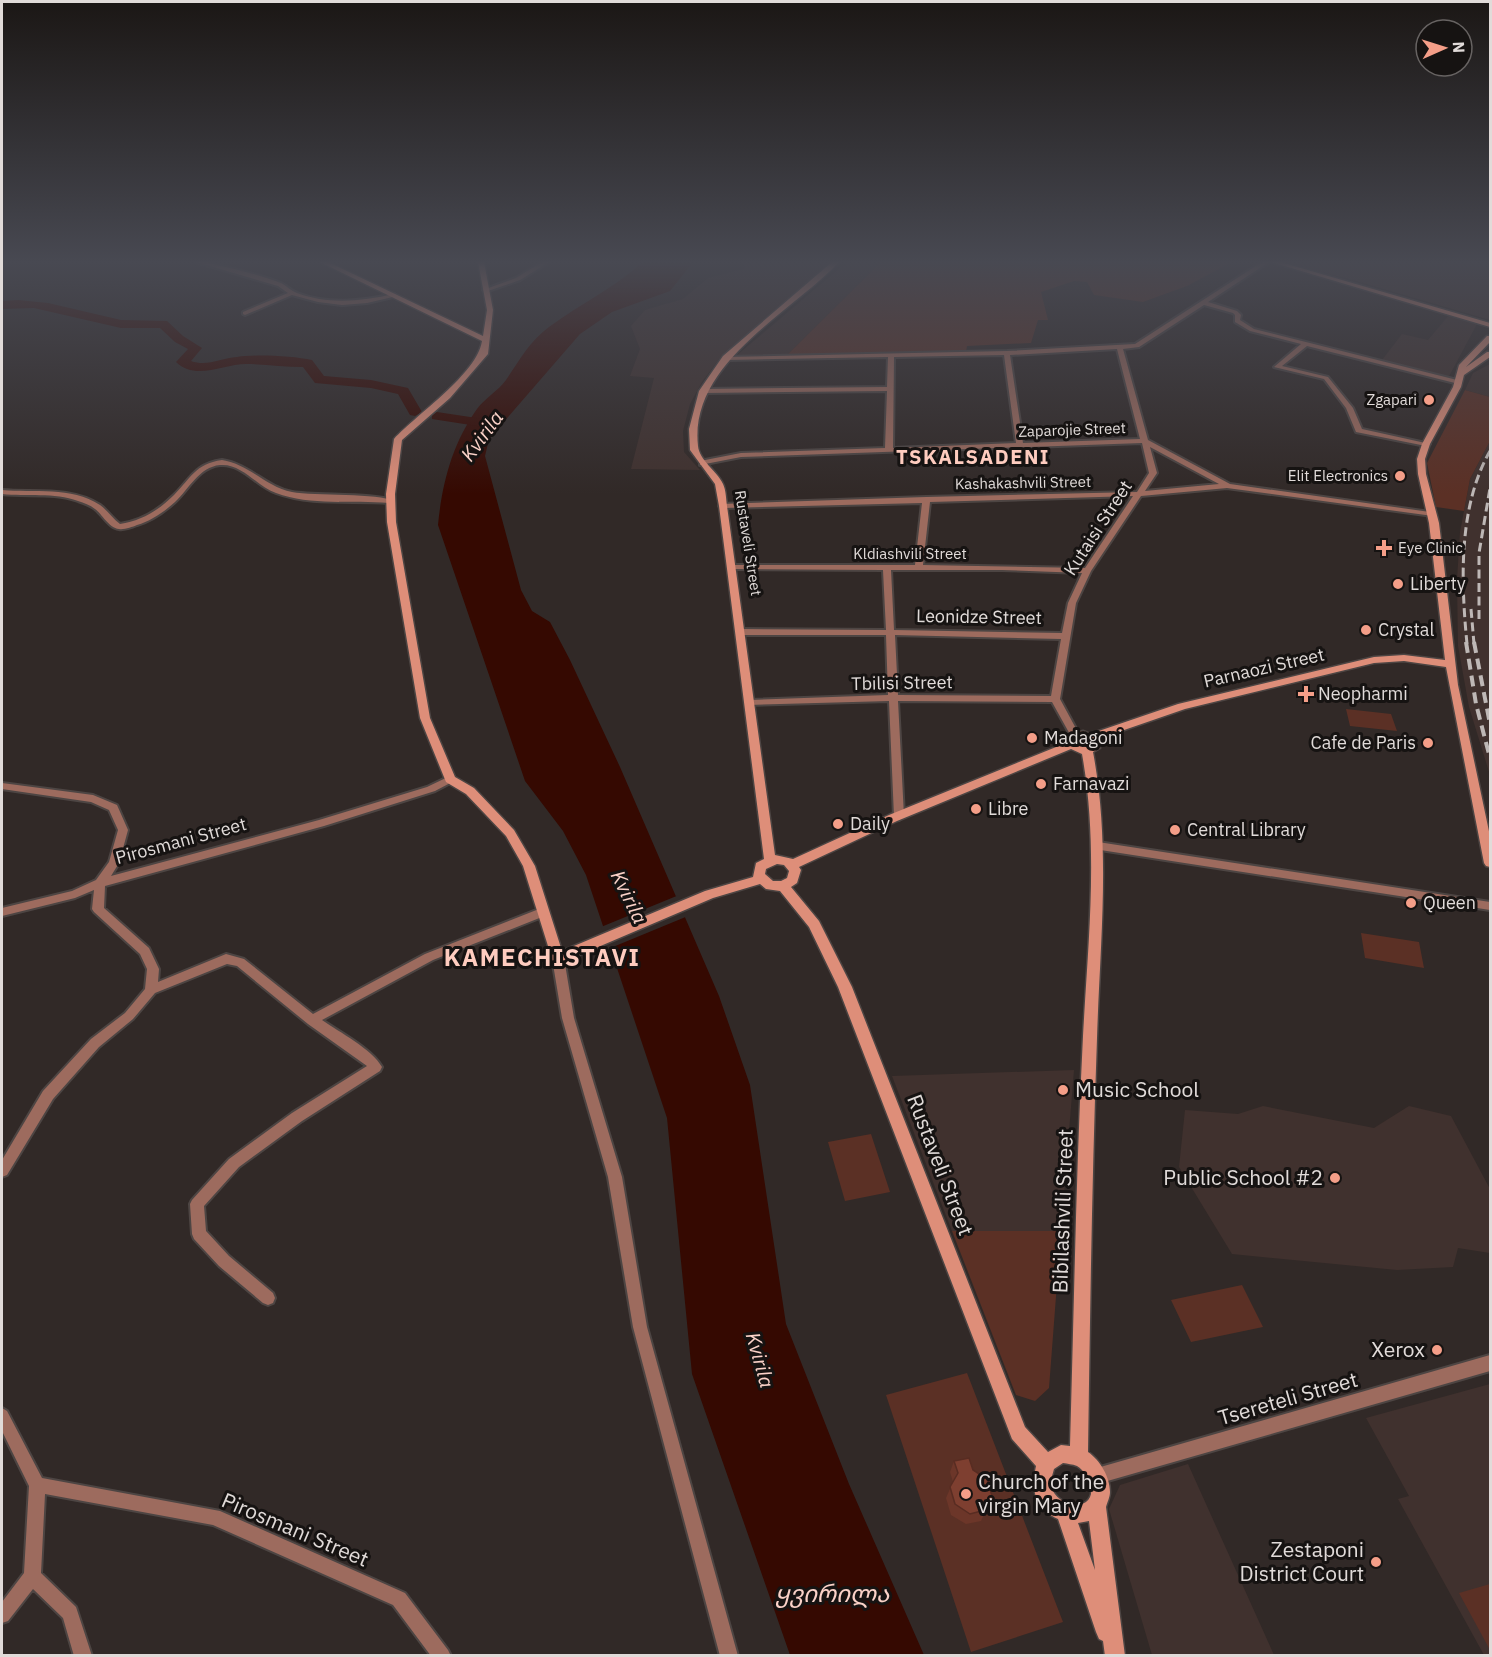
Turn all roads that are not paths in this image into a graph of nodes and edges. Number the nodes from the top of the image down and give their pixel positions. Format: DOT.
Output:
graph roads {
  1 [pos="484,339"];
  2 [pos="747,339"];
  3 [pos="1148,339"];
  4 [pos="1284,339"];
  5 [pos="487,341"];
  6 [pos="1304,345"];
  7 [pos="1486,345"];
  8 [pos="1120,348"];
  9 [pos="1007,353"];
  10 [pos="1491,354"];
  11 [pos="891,357"];
  12 [pos="726,358"];
  13 [pos="1461,377"];
  14 [pos="890,389"];
  15 [pos="703,391"];
  16 [pos="1144,441"];
  17 [pos="1426,444"];
  18 [pos="1020,445"];
  19 [pos="889,449"];
  20 [pos="703,463"];
  21 [pos="1228,486"];
  22 [pos="2,492"];
  23 [pos="1140,494"];
  24 [pos="926,498"];
  25 [pos="389,501"];
  26 [pos="723,506"];
  27 [pos="1430,514"];
  28 [pos="732,567"];
  29 [pos="887,568"];
  30 [pos="919,568"];
  31 [pos="1087,571"];
  32 [pos="891,632"];
  33 [pos="741,633"];
  34 [pos="1065,636"];
  35 [pos="1450,663"];
  36 [pos="894,698"];
  37 [pos="1055,699"];
  38 [pos="750,703"];
  39 [pos="1074,741"];
  40 [pos="1089,744"];
  41 [pos="450,779"];
  42 [pos="2,786"];
  43 [pos="899,816"];
  44 [pos="1098,846"];
  45 [pos="770,860"];
  46 [pos="1491,863"];
  47 [pos="792,865"];
  48 [pos="760,879"];
  49 [pos="100,883"];
  50 [pos="783,886"];
  51 [pos="1491,906"];
  52 [pos="2,912"];
  53 [pos="543,912"];
  54 [pos="558,958"];
  55 [pos="151,990"];
  56 [pos="312,1020"];
  57 [pos="2,1171"];
  58 [pos="268,1298"];
  59 [pos="1491,1362"];
  60 [pos="2,1416"];
  61 [pos="1079,1457"];
  62 [pos="1046,1463"];
  63 [pos="1097,1476"];
  64 [pos="37,1485"];
  65 [pos="1096,1505"];
  66 [pos="1066,1514"];
  67 [pos="32,1576"];
  68 [pos="2,1615"];
  69 [pos="83,1656"];
  70 [pos="441,1656"];
  71 [pos="729,1656"];
  72 [pos="1115,1656"];
  1 -- 5 [label="street"];
  2 -- 12 [label="street, Rustaveli Street"];
  3 -- 8 [label="street"];
  4 -- 6 [label="street"];
  5 -- 25 [label="street"];
  6 -- 13 [label="street"];
  6 -- 17 [label="street"];
  7 -- 13 [label="street"];
  8 -- 9 [label="street"];
  8 -- 16 [label="street, Kutaisi Street"];
  9 -- 11 [label="street"];
  9 -- 18 [label="street"];
  10 -- 13 [label="street"];
  11 -- 12 [label="street"];
  11 -- 14 [label="street"];
  12 -- 15 [label="street, Rustaveli Street"];
  13 -- 17 [label="street"];
  14 -- 15 [label="street"];
  14 -- 19 [label="street"];
  15 -- 20 [label="street, Rustaveli Street"];
  16 -- 18 [label="street, Zaparojie Street"];
  16 -- 21 [label="street, Zaparojie Street"];
  16 -- 23 [label="street, Kutaisi Street"];
  17 -- 27 [label="street"];
  18 -- 19 [label="street, Zaparojie Street"];
  19 -- 20 [label="street, Zaparojie Street"];
  20 -- 26 [label="street, Rustaveli Street"];
  21 -- 23 [label="street, Kashakashvili Street"];
  21 -- 27 [label="street, Zaparojie Street"];
  22 -- 25 [label="street"];
  23 -- 24 [label="street, Kashakashvili Street"];
  23 -- 31 [label="street, Kutaisi Street"];
  24 -- 26 [label="street, Kashakashvili Street"];
  24 -- 30 [label="street"];
  25 -- 41 [label="street"];
  26 -- 28 [label="street, Rustaveli Street"];
  27 -- 35 [label="street"];
  28 -- 29 [label="street, Kldiashvili Street"];
  28 -- 33 [label="street, Rustaveli Street"];
  29 -- 30 [label="street, Kldiashvili Street"];
  29 -- 32 [label="street, Leonidze Street"];
  30 -- 31 [label="street, Kldiashvili Street"];
  31 -- 34 [label="street, Kutaisi Street"];
  32 -- 33 [label="street, Leonidze Street"];
  32 -- 34 [label="street, Leonidze Street"];
  32 -- 36 [label="street, Leonidze Street"];
  33 -- 38 [label="street, Rustaveli Street"];
  34 -- 37 [label="street, Kutaisi Street"];
  35 -- 40 [label="street, Parnaozi Street"];
  35 -- 46 [label="street"];
  36 -- 37 [label="street, Tbilisi Street"];
  36 -- 38 [label="street, Tbilisi Street"];
  36 -- 43 [label="street, Leonidze Street"];
  37 -- 39 [label="street"];
  38 -- 45 [label="street, Rustaveli Street"];
  39 -- 40 [label="street"];
  39 -- 43 [label="street"];
  40 -- 44 [label="street, Bibilashvili Street"];
  41 -- 49 [label="street, Pirosmani Street"];
  41 -- 53 [label="street"];
  42 -- 49 [label="street"];
  43 -- 47 [label="street"];
  44 -- 51 [label="street"];
  44 -- 61 [label="street, Bibilashvili Street"];
  45 -- 47 [label="street"];
  45 -- 48 [label="street"];
  47 -- 50 [label="street"];
  48 -- 50 [label="street"];
  48 -- 54 [label="street"];
  49 -- 52 [label="street"];
  49 -- 55 [label="street, Pirosmani Street"];
  50 -- 62 [label="street, Rustaveli Street"];
  53 -- 54 [label="street"];
  53 -- 56 [label="street"];
  54 -- 71 [label="street"];
  55 -- 56 [label="street"];
  55 -- 57 [label="street"];
  56 -- 58 [label="street"];
  59 -- 63 [label="street, Tsereteli Street"];
  60 -- 64 [label="street"];
  61 -- 62 [label="street"];
  61 -- 63 [label="street"];
  62 -- 66 [label="street"];
  63 -- 65 [label="street"];
  64 -- 67 [label="street"];
  64 -- 70 [label="street, Pirosmani Street"];
  65 -- 66 [label="street"];
  65 -- 72 [label="street"];
  66 -- 72 [label="street"];
  67 -- 68 [label="street"];
  67 -- 69 [label="street"];
}
